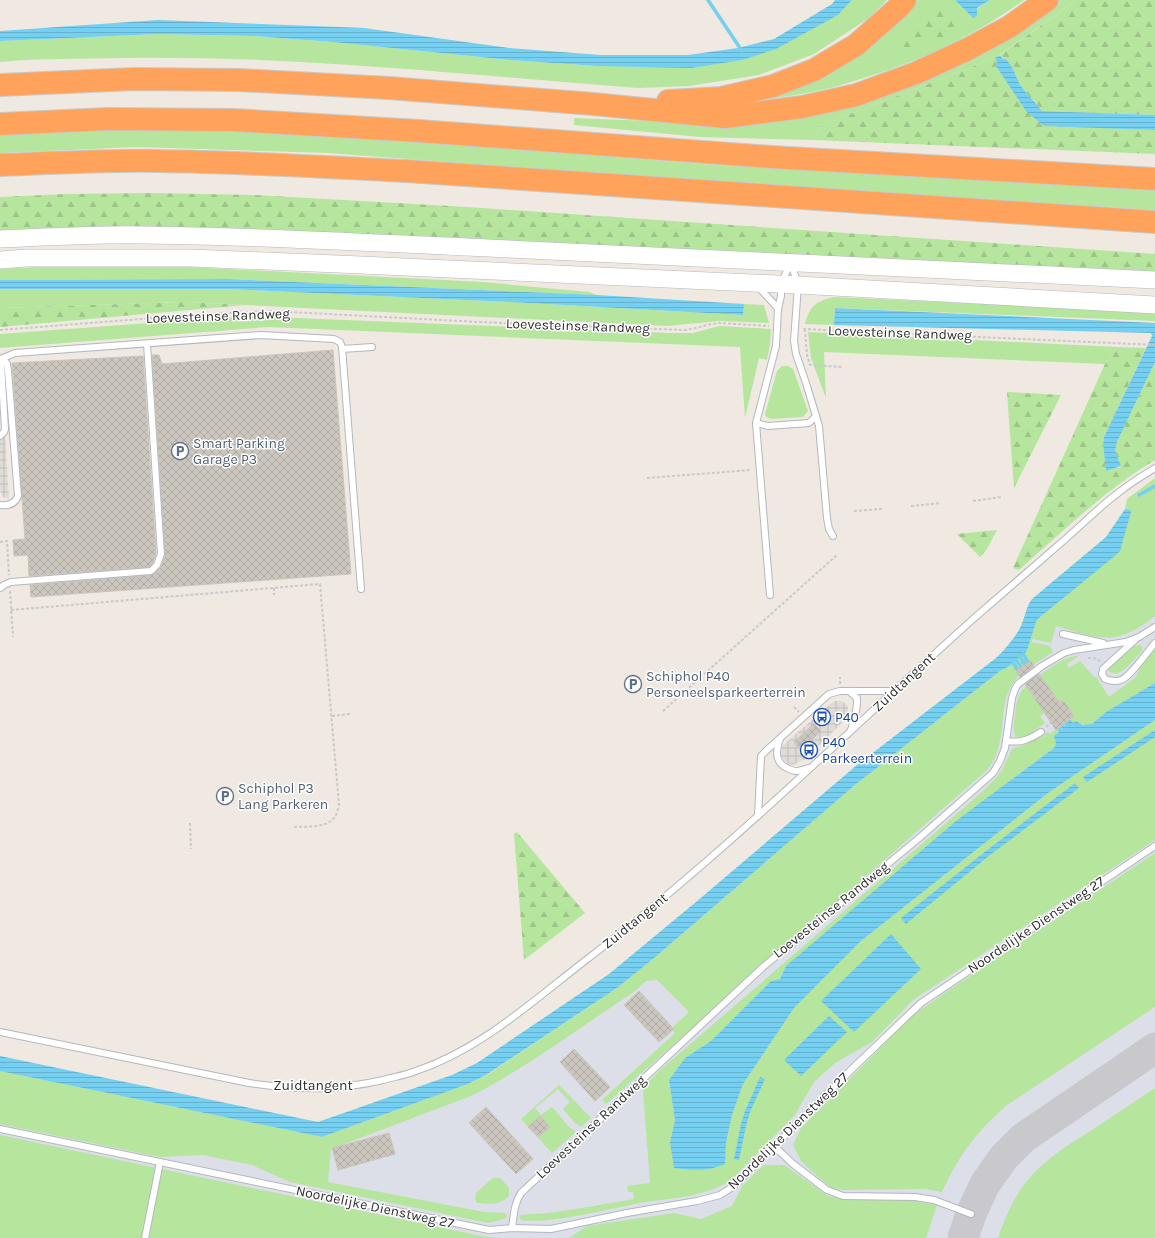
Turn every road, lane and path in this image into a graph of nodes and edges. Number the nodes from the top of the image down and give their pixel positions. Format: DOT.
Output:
graph roads {
  1 [pos="905,0"];
  2 [pos="1048,0"];
  3 [pos="0,85"];
  4 [pos="593,104"];
  5 [pos="0,124"];
  6 [pos="0,165"];
  7 [pos="1155,179"];
  8 [pos="1155,222"];
  9 [pos="0,239"];
  10 [pos="0,260"];
  11 [pos="790,262"];
  12 [pos="1155,280"];
  13 [pos="755,283"];
  14 [pos="790,285"];
  15 [pos="1155,305"];
  16 [pos="778,309"];
  17 [pos="778,327"];
  18 [pos="794,328"];
  19 [pos="805,329"];
  20 [pos="0,330"];
  21 [pos="146,344"];
  22 [pos="1155,345"];
  23 [pos="372,347"];
  24 [pos="342,349"];
  25 [pos="2,359"];
  26 [pos="842,367"];
  27 [pos="11,405"];
  28 [pos="0,411"];
  29 [pos="816,416"];
  30 [pos="5,418"];
  31 [pos="756,423"];
  32 [pos="0,436"];
  33 [pos="1155,468"];
  34 [pos="760,469"];
  35 [pos="647,478"];
  36 [pos="1002,497"];
  37 [pos="973,501"];
  38 [pos="941,503"];
  39 [pos="0,506"];
  40 [pos="911,506"];
  41 [pos="882,509"];
  42 [pos="854,511"];
  43 [pos="833,536"];
  44 [pos="838,554"];
  45 [pos="0,588"];
  46 [pos="274,588"];
  47 [pos="361,589"];
  48 [pos="274,595"];
  49 [pos="770,595"];
  50 [pos="11,610"];
  51 [pos="1155,627"];
  52 [pos="1064,634"];
  53 [pos="1139,637"];
  54 [pos="1126,642"];
  55 [pos="1155,643"];
  56 [pos="1081,658"];
  57 [pos="1106,665"];
  58 [pos="849,691"];
  59 [pos="894,691"];
  60 [pos="663,711"];
  61 [pos="350,714"];
  62 [pos="332,716"];
  63 [pos="850,732"];
  64 [pos="1041,732"];
  65 [pos="780,738"];
  66 [pos="1006,741"];
  67 [pos="809,768"];
  68 [pos="758,816"];
  69 [pos="190,823"];
  70 [pos="293,827"];
  71 [pos="1155,846"];
  72 [pos="191,849"];
  73 [pos="0,1032"];
  74 [pos="0,1129"];
  75 [pos="774,1146"];
  76 [pos="160,1162"];
  77 [pos="971,1214"];
  78 [pos="512,1228"];
  79 [pos="145,1238"];
  1 -- 4 [label="highway"];
  2 -- 4 [label="highway"];
  3 -- 4 [label="highway"];
  5 -- 7 [label="highway"];
  6 -- 8 [label="highway"];
  9 -- 11 [label="street"];
  10 -- 13 [label="street"];
  11 -- 12 [label="street"];
  11 -- 14 [label="lane"];
  11 -- 14 [label="lane"];
  13 -- 14 [label="street"];
  13 -- 16 [label="lane"];
  14 -- 15 [label="street"];
  14 -- 16 [label="lane"];
  14 -- 18 [label="lane"];
  16 -- 17 [label="lane"];
  17 -- 20 [label="path, Loevesteinse Randweg"];
  17 -- 31 [label="lane"];
  18 -- 19 [label="path, Loevesteinse Randweg"];
  18 -- 29 [label="lane"];
  19 -- 22 [label="path, Loevesteinse Randweg"];
  19 -- 26 [label="path"];
  21 -- 24 [label="lane"];
  21 -- 25 [label="lane"];
  21 -- 45 [label="lane"];
  23 -- 24 [label="lane"];
  24 -- 47 [label="lane"];
  25 -- 27 [label="lane"];
  25 -- 30 [label="lane"];
  27 -- 30 [label="lane"];
  27 -- 39 [label="lane"];
  28 -- 30 [label="lane"];
  29 -- 31 [label="lane"];
  29 -- 43 [label="lane"];
  30 -- 32 [label="lane"];
  31 -- 34 [label="lane"];
  33 -- 59 [label="lane, Zuidtangent"];
  34 -- 35 [label="path"];
  34 -- 49 [label="lane"];
  36 -- 37 [label="path"];
  38 -- 40 [label="path"];
  41 -- 42 [label="path"];
  44 -- 60 [label="path"];
  46 -- 48 [label="path"];
  46 -- 50 [label="path"];
  46 -- 62 [label="path"];
  51 -- 53 [label="lane, Loevesteinse Randweg"];
  52 -- 54 [label="lane"];
  53 -- 54 [label="lane, Loevesteinse Randweg"];
  53 -- 57 [label="lane"];
  54 -- 66 [label="lane, Loevesteinse Randweg"];
  55 -- 57 [label="lane"];
  56 -- 57 [label="path"];
  58 -- 59 [label="lane"];
  58 -- 63 [label="lane"];
  58 -- 65 [label="lane"];
  59 -- 63 [label="lane, Zuidtangent"];
  61 -- 62 [label="path"];
  62 -- 70 [label="path"];
  63 -- 67 [label="lane, Zuidtangent"];
  64 -- 66 [label="lane"];
  65 -- 67 [label="lane"];
  65 -- 68 [label="lane"];
  66 -- 78 [label="lane, Loevesteinse Randweg"];
  67 -- 68 [label="lane, Zuidtangent"];
  68 -- 73 [label="lane, Zuidtangent"];
  69 -- 72 [label="path"];
  71 -- 75 [label="lane, Noordelijke Dienstweg 27"];
  74 -- 76 [label="lane, Noordelijke Dienstweg 27"];
  75 -- 77 [label="lane"];
  75 -- 78 [label="lane, Noordelijke Dienstweg 27"];
  76 -- 78 [label="lane, Noordelijke Dienstweg 27"];
  76 -- 79 [label="lane"];
}
